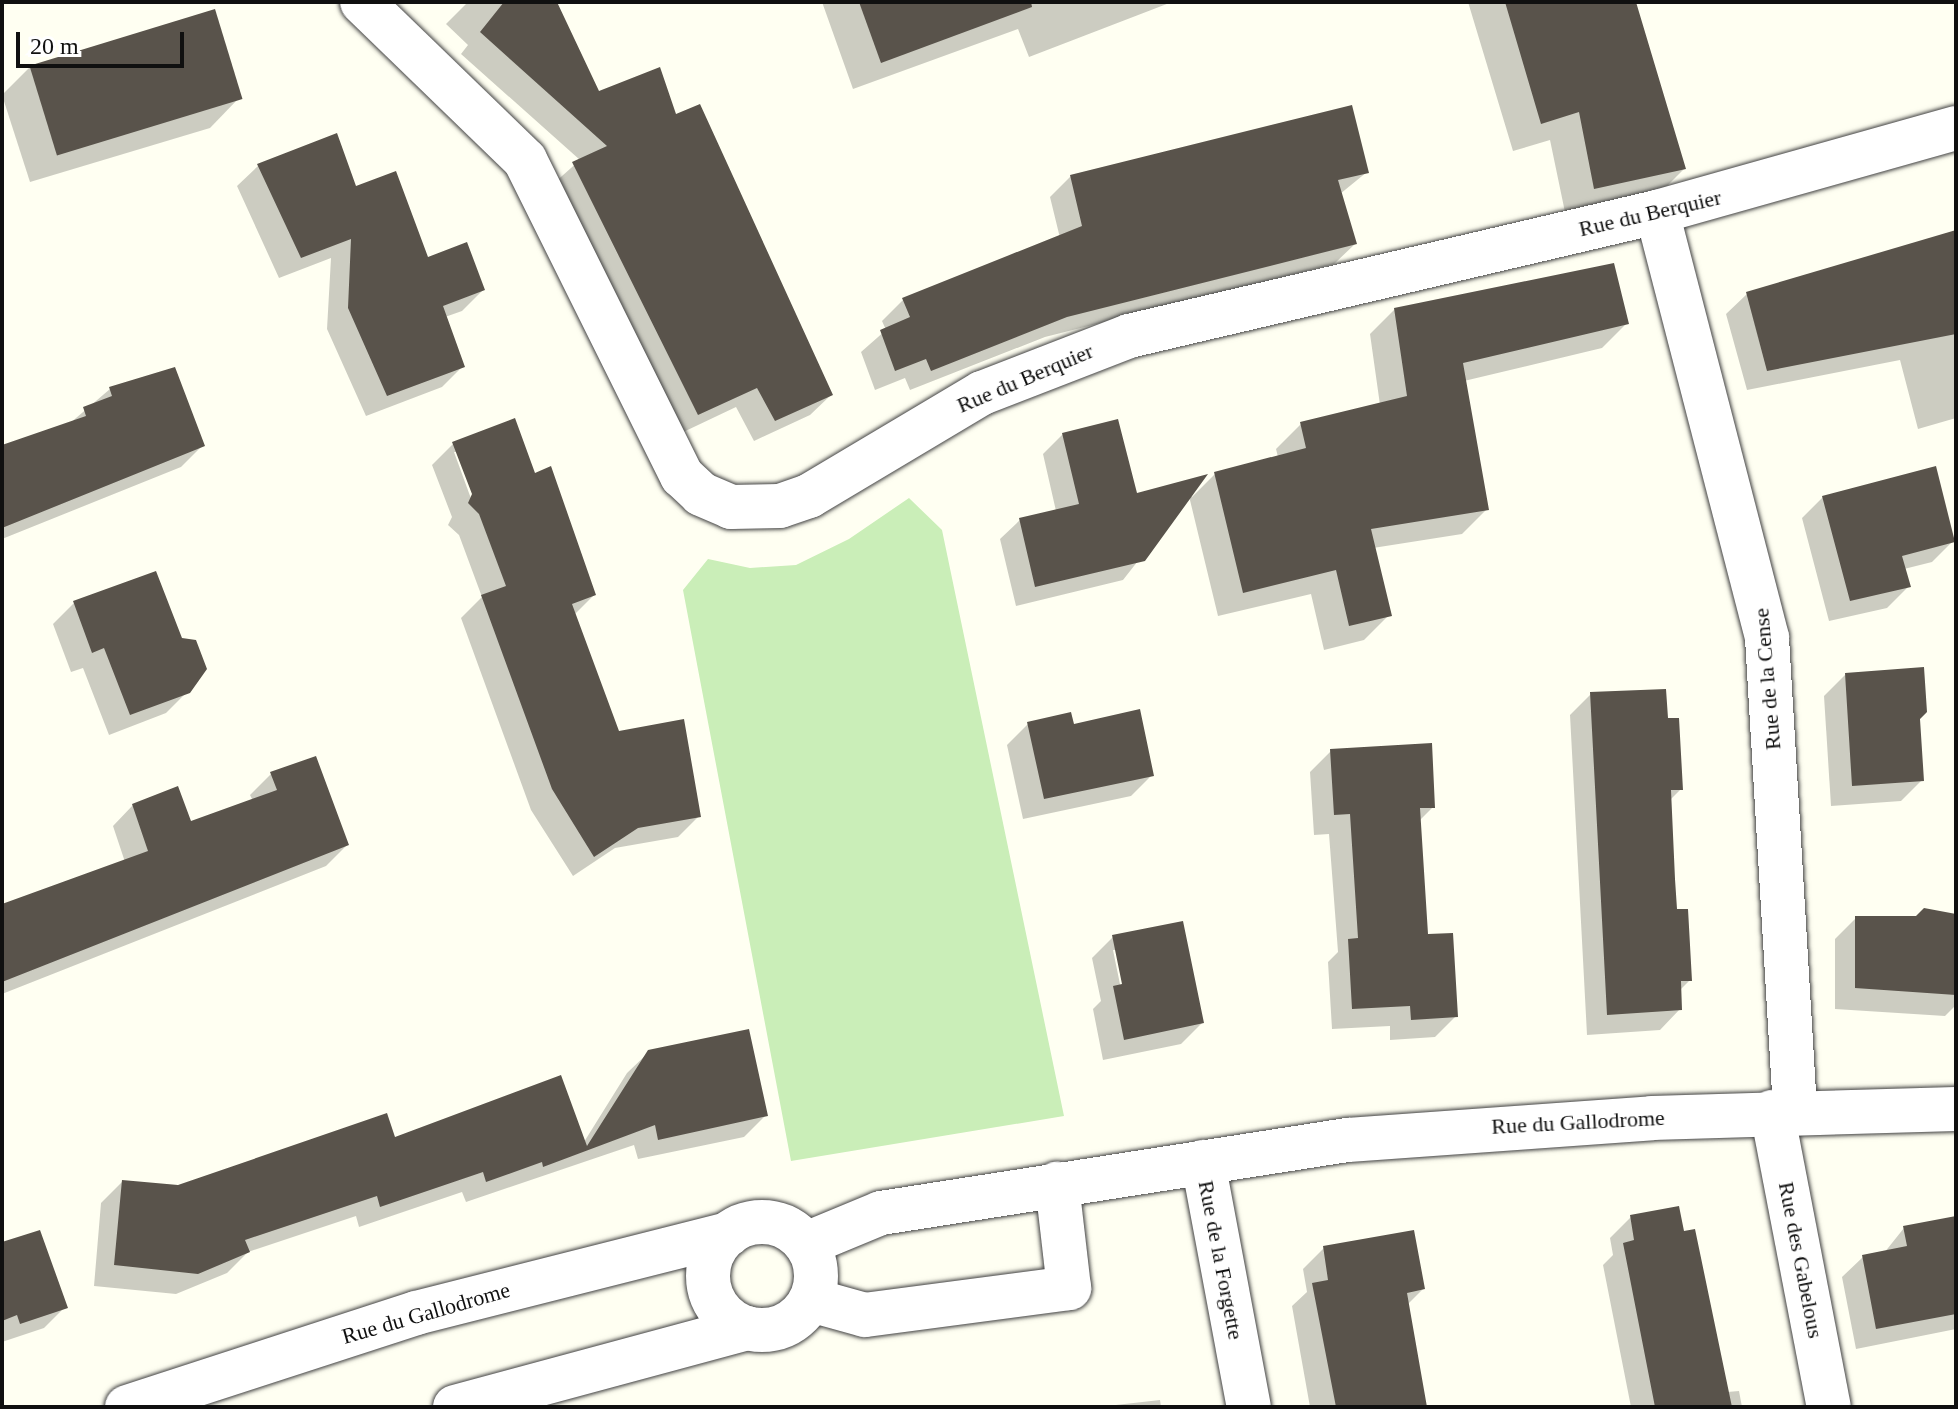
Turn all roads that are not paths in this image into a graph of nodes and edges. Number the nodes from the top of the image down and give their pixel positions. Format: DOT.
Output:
graph roads {
  1 [pos="362,2"];
  2 [pos="1956,128"];
  3 [pos="1657,212"];
  4 [pos="1956,1109"];
  5 [pos="1784,1112"];
  6 [pos="1203,1162"];
  7 [pos="1057,1184"];
  8 [pos="729,1234"];
  9 [pos="806,1244"];
  10 [pos="811,1300"];
  11 [pos="748,1328"];
  12 [pos="127,1407"];
  13 [pos="455,1407"];
  14 [pos="1249,1407"];
  15 [pos="1829,1407"];
  1 -- 3 [label="street, Rue du Berquier"];
  2 -- 3 [label="street, Rue du Berquier"];
  3 -- 5 [label="street, Rue de la Cense"];
  4 -- 5 [label="street, Rue du Gallodrome"];
  5 -- 6 [label="street, Rue du Gallodrome"];
  5 -- 15 [label="street, Rue des Gabelous"];
  6 -- 7 [label="street, Rue de la Forgette"];
  6 -- 14 [label="street, Rue de la Forgette"];
  7 -- 9 [label="street, Rue de la Forgette"];
  7 -- 10 [label="street"];
  8 -- 9 [label="street"];
  8 -- 11 [label="street"];
  8 -- 12 [label="street, Rue du Gallodrome"];
  9 -- 10 [label="street"];
  10 -- 11 [label="street"];
  11 -- 13 [label="street"];
}
